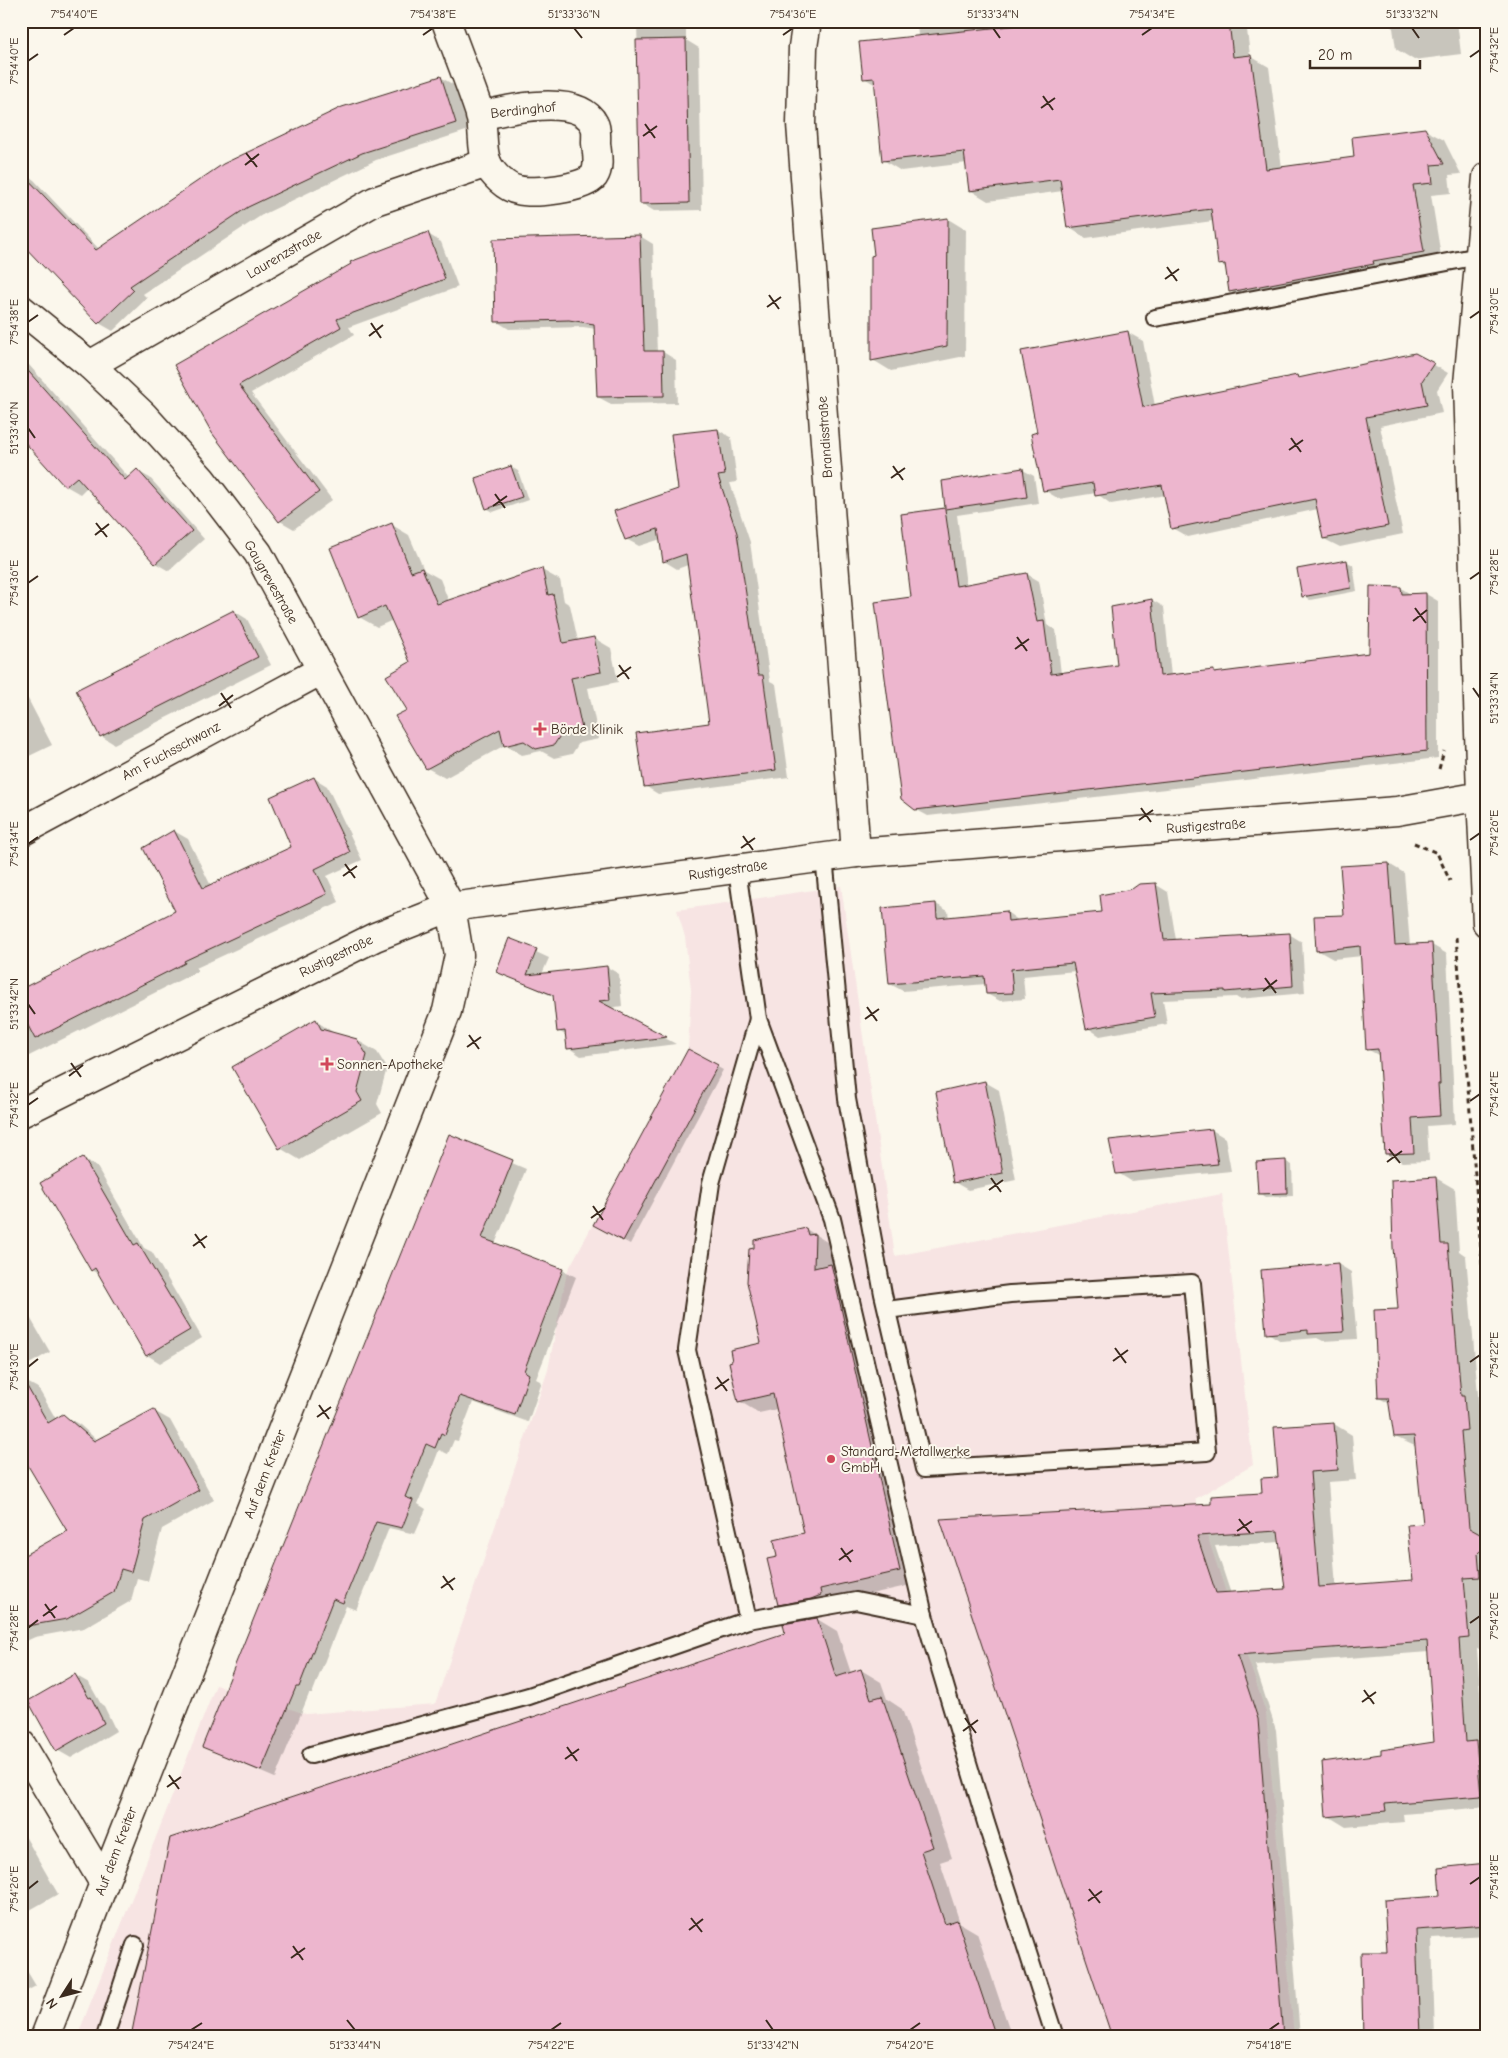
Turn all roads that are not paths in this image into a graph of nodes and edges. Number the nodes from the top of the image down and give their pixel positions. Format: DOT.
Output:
graph roads {
  1 [pos="446,21"];
  2 [pos="807,21"];
  3 [pos="480,116"];
  4 [pos="487,163"];
  5 [pos="1487,177"];
  6 [pos="1482,245"];
  7 [pos="21,309"];
  8 [pos="1155,318"];
  9 [pos="90,366"];
  10 [pos="320,670"];
  11 [pos="1484,795"];
  12 [pos="21,832"];
  13 [pos="856,853"];
  14 [pos="824,857"];
  15 [pos="737,869"];
  16 [pos="451,907"];
  17 [pos="1487,923"];
  18 [pos="758,1020"];
  19 [pos="21,1113"];
  20 [pos="887,1310"];
  21 [pos="924,1615"];
  22 [pos="748,1620"];
  23 [pos="21,1744"];
  24 [pos="311,1755"];
  25 [pos="104,1883"];
  26 [pos="135,1945"];
  27 [pos="46,2037"];
  28 [pos="105,2037"];
  29 [pos="1055,2037"];
  1 -- 3 [label="street"];
  2 -- 13 [label="street, Brandisstraße"];
  3 -- 4 [label="street"];
  3 -- 4 [label="street, Berdinghof"];
  4 -- 9 [label="street, Laurenzstraße"];
  5 -- 6 [label="street"];
  6 -- 8 [label="lane"];
  6 -- 11 [label="street"];
  7 -- 9 [label="street, Gaugrevestraße"];
  9 -- 10 [label="street, Gaugrevestraße"];
  10 -- 12 [label="street, Am Fuchsschwanz"];
  10 -- 16 [label="street, Gaugrevestraße"];
  11 -- 13 [label="street, Rustigestraße"];
  11 -- 17 [label="street"];
  13 -- 14 [label="street, Rustigestraße"];
  14 -- 15 [label="street, Rustigestraße"];
  14 -- 20 [label="lane"];
  15 -- 16 [label="street, Rustigestraße"];
  15 -- 18 [label="lane"];
  16 -- 19 [label="street, Rustigestraße"];
  16 -- 25 [label="street, Auf dem Kreiter"];
  18 -- 21 [label="lane"];
  18 -- 22 [label="lane"];
  20 -- 20 [label="lane"];
  21 -- 22 [label="lane"];
  21 -- 29 [label="lane"];
  22 -- 24 [label="lane"];
  23 -- 25 [label="street"];
  25 -- 27 [label="street, Auf dem Kreiter"];
  26 -- 28 [label="lane"];
}
